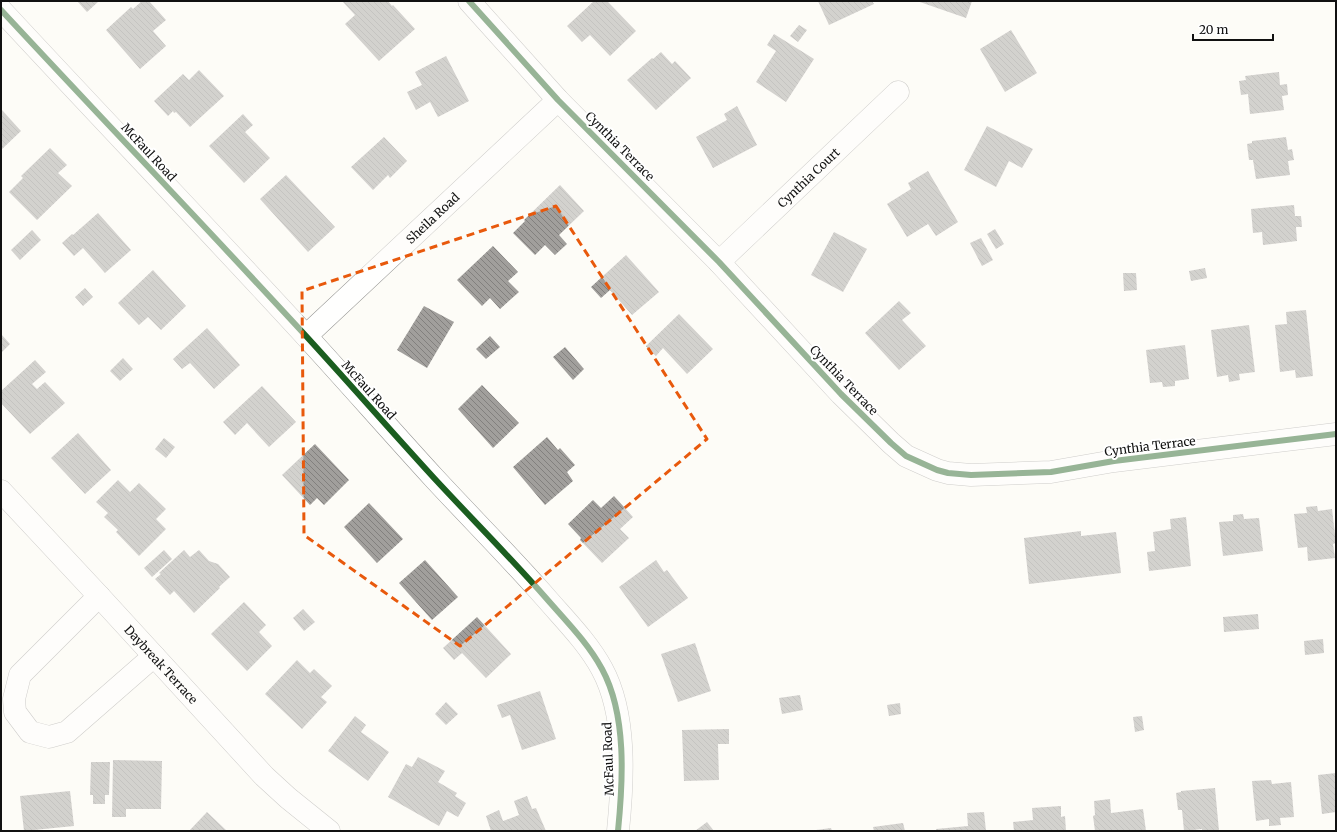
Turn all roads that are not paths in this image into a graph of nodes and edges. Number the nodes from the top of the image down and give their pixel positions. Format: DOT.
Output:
graph roads {
  1 [pos="469,1"];
  2 [pos="1,10"];
  3 [pos="898,92"];
  4 [pos="558,100"];
  5 [pos="719,262"];
  6 [pos="306,336"];
  7 [pos="1336,434"];
  8 [pos="1,491"];
  9 [pos="99,596"];
  10 [pos="154,656"];
  11 [pos="329,831"];
  12 [pos="618,831"];
  1 -- 4 [label="street, Cynthia Terrace"];
  2 -- 6 [label="street, McFaul Road"];
  3 -- 5 [label="street, Cynthia Court"];
  4 -- 5 [label="street, Cynthia Terrace"];
  4 -- 6 [label="street, Sheila Road"];
  5 -- 7 [label="street, Cynthia Terrace"];
  6 -- 12 [label="street, McFaul Road"];
  8 -- 9 [label="street, Daybreak Terrace"];
  9 -- 10 [label="street, Daybreak Terrace"];
  9 -- 10 [label="street"];
  10 -- 11 [label="street, Daybreak Terrace"];
}
